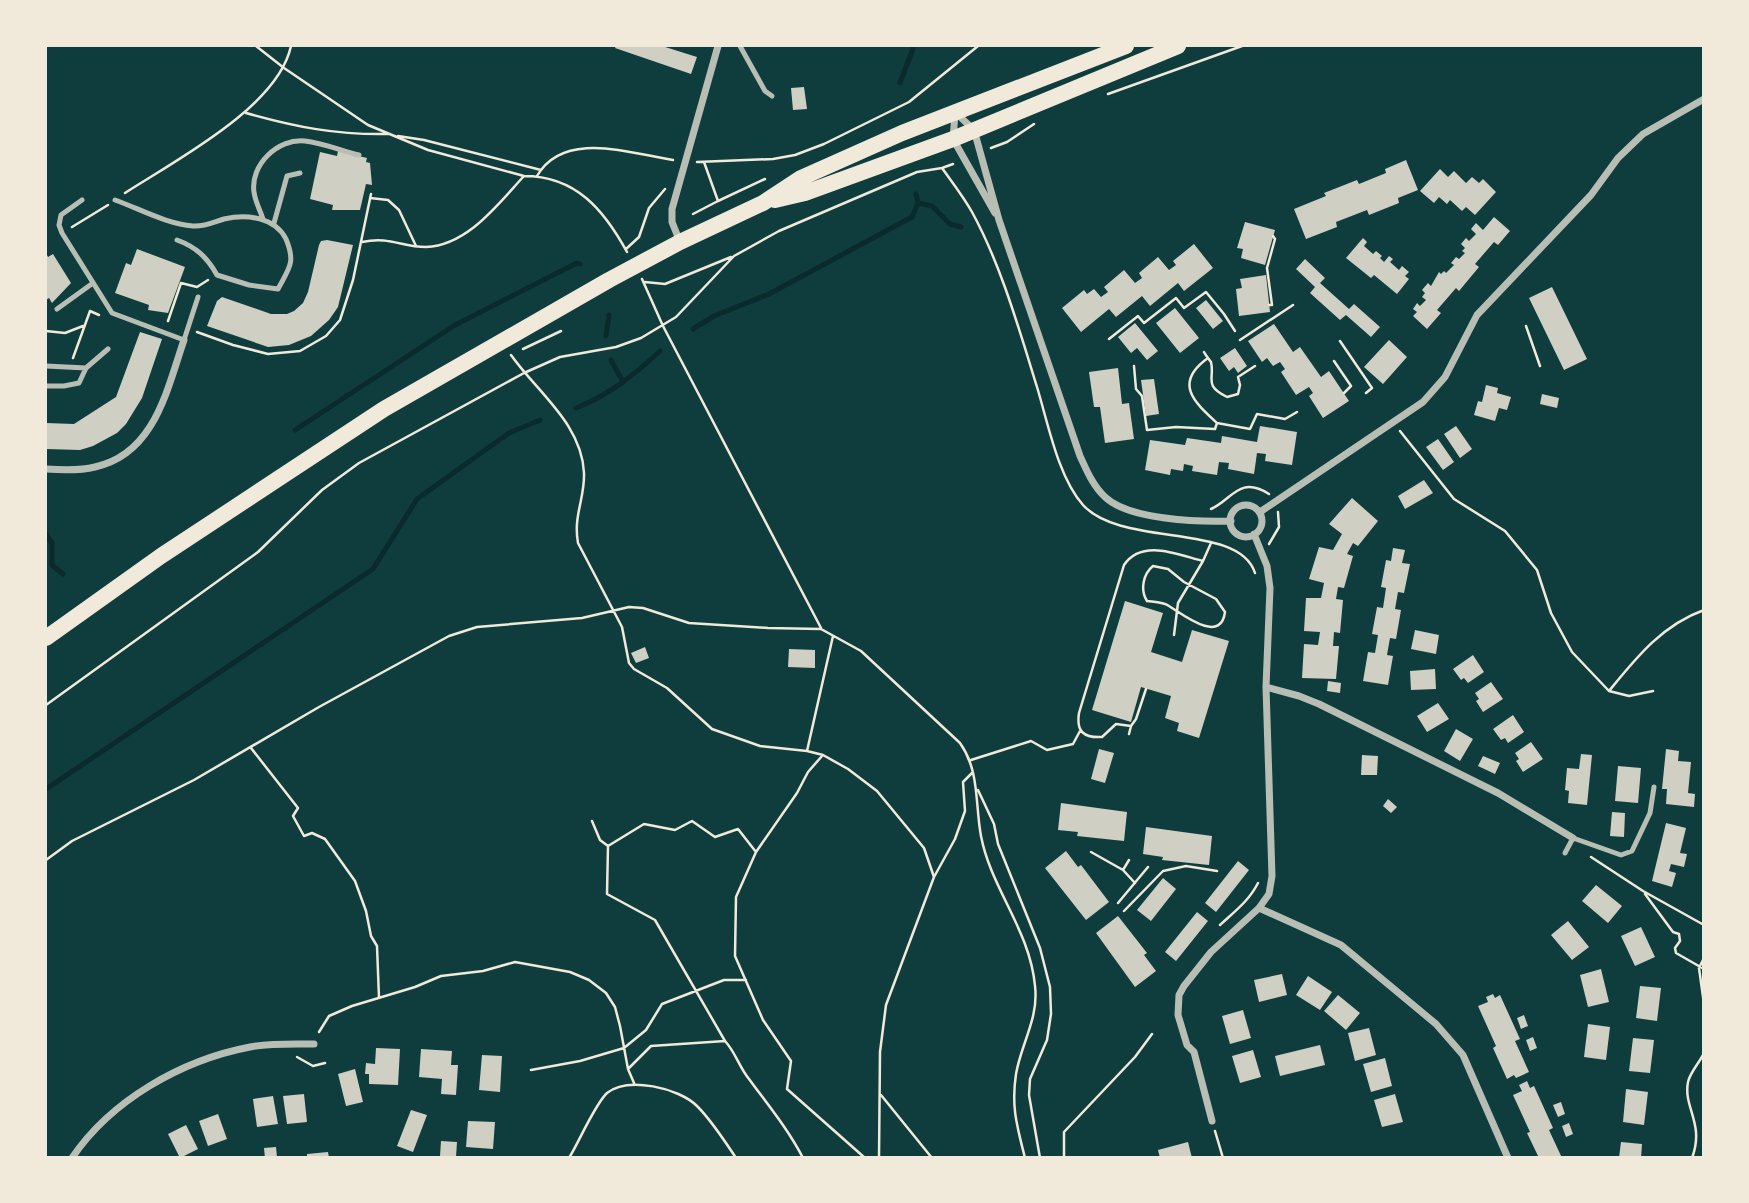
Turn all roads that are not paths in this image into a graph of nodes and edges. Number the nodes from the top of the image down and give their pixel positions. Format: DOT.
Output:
graph roads {
  1 [pos="718,46"];
  2 [pos="740,46"];
  3 [pos="1126,46"];
  4 [pos="1178,46"];
  5 [pos="772,96"];
  6 [pos="1703,99"];
  7 [pos="955,113"];
  8 [pos="974,130"];
  9 [pos="953,139"];
  10 [pos="359,155"];
  11 [pos="300,173"];
  12 [pos="82,200"];
  13 [pos="116,200"];
  14 [pos="763,203"];
  15 [pos="262,219"];
  16 [pos="999,220"];
  17 [pos="274,223"];
  18 [pos="177,240"];
  19 [pos="680,242"];
  20 [pos="93,284"];
  21 [pos="198,297"];
  22 [pos="57,309"];
  23 [pos="184,340"];
  24 [pos="108,349"];
  25 [pos="46,366"];
  26 [pos="86,368"];
  27 [pos="46,386"];
  28 [pos="46,469"];
  29 [pos="1259,512"];
  30 [pos="1231,521"];
  31 [pos="1254,534"];
  32 [pos="46,638"];
  33 [pos="1266,687"];
  34 [pos="1654,787"];
  35 [pos="1571,841"];
  36 [pos="1565,853"];
  37 [pos="1259,908"];
  38 [pos="314,1044"];
  39 [pos="1212,1121"];
  40 [pos="72,1157"];
  41 [pos="1507,1157"];
  1 -- 19 [label="street"];
  2 -- 5 [label="lane"];
  3 -- 7 [label="main road"];
  4 -- 8 [label="main road"];
  6 -- 29 [label="street"];
  7 -- 8 [label="street"];
  7 -- 9 [label="street"];
  7 -- 14 [label="main road"];
  8 -- 9 [label="main road"];
  8 -- 16 [label="street"];
  9 -- 14 [label="main road"];
  9 -- 16 [label="street"];
  10 -- 15 [label="lane"];
  11 -- 17 [label="lane"];
  12 -- 20 [label="lane"];
  13 -- 15 [label="lane"];
  14 -- 19 [label="main road"];
  15 -- 17 [label="lane"];
  16 -- 30 [label="street"];
  17 -- 18 [label="lane"];
  19 -- 32 [label="main road"];
  20 -- 22 [label="lane"];
  20 -- 23 [label="lane"];
  21 -- 23 [label="lane"];
  23 -- 28 [label="street"];
  24 -- 26 [label="lane"];
  25 -- 26 [label="lane"];
  26 -- 27 [label="lane"];
  29 -- 30 [label="street"];
  29 -- 31 [label="street"];
  30 -- 31 [label="street"];
  31 -- 33 [label="street"];
  33 -- 35 [label="street"];
  33 -- 37 [label="street"];
  34 -- 35 [label="lane"];
  35 -- 36 [label="lane"];
  37 -- 39 [label="street"];
  37 -- 41 [label="street"];
  38 -- 40 [label="street"];
}
